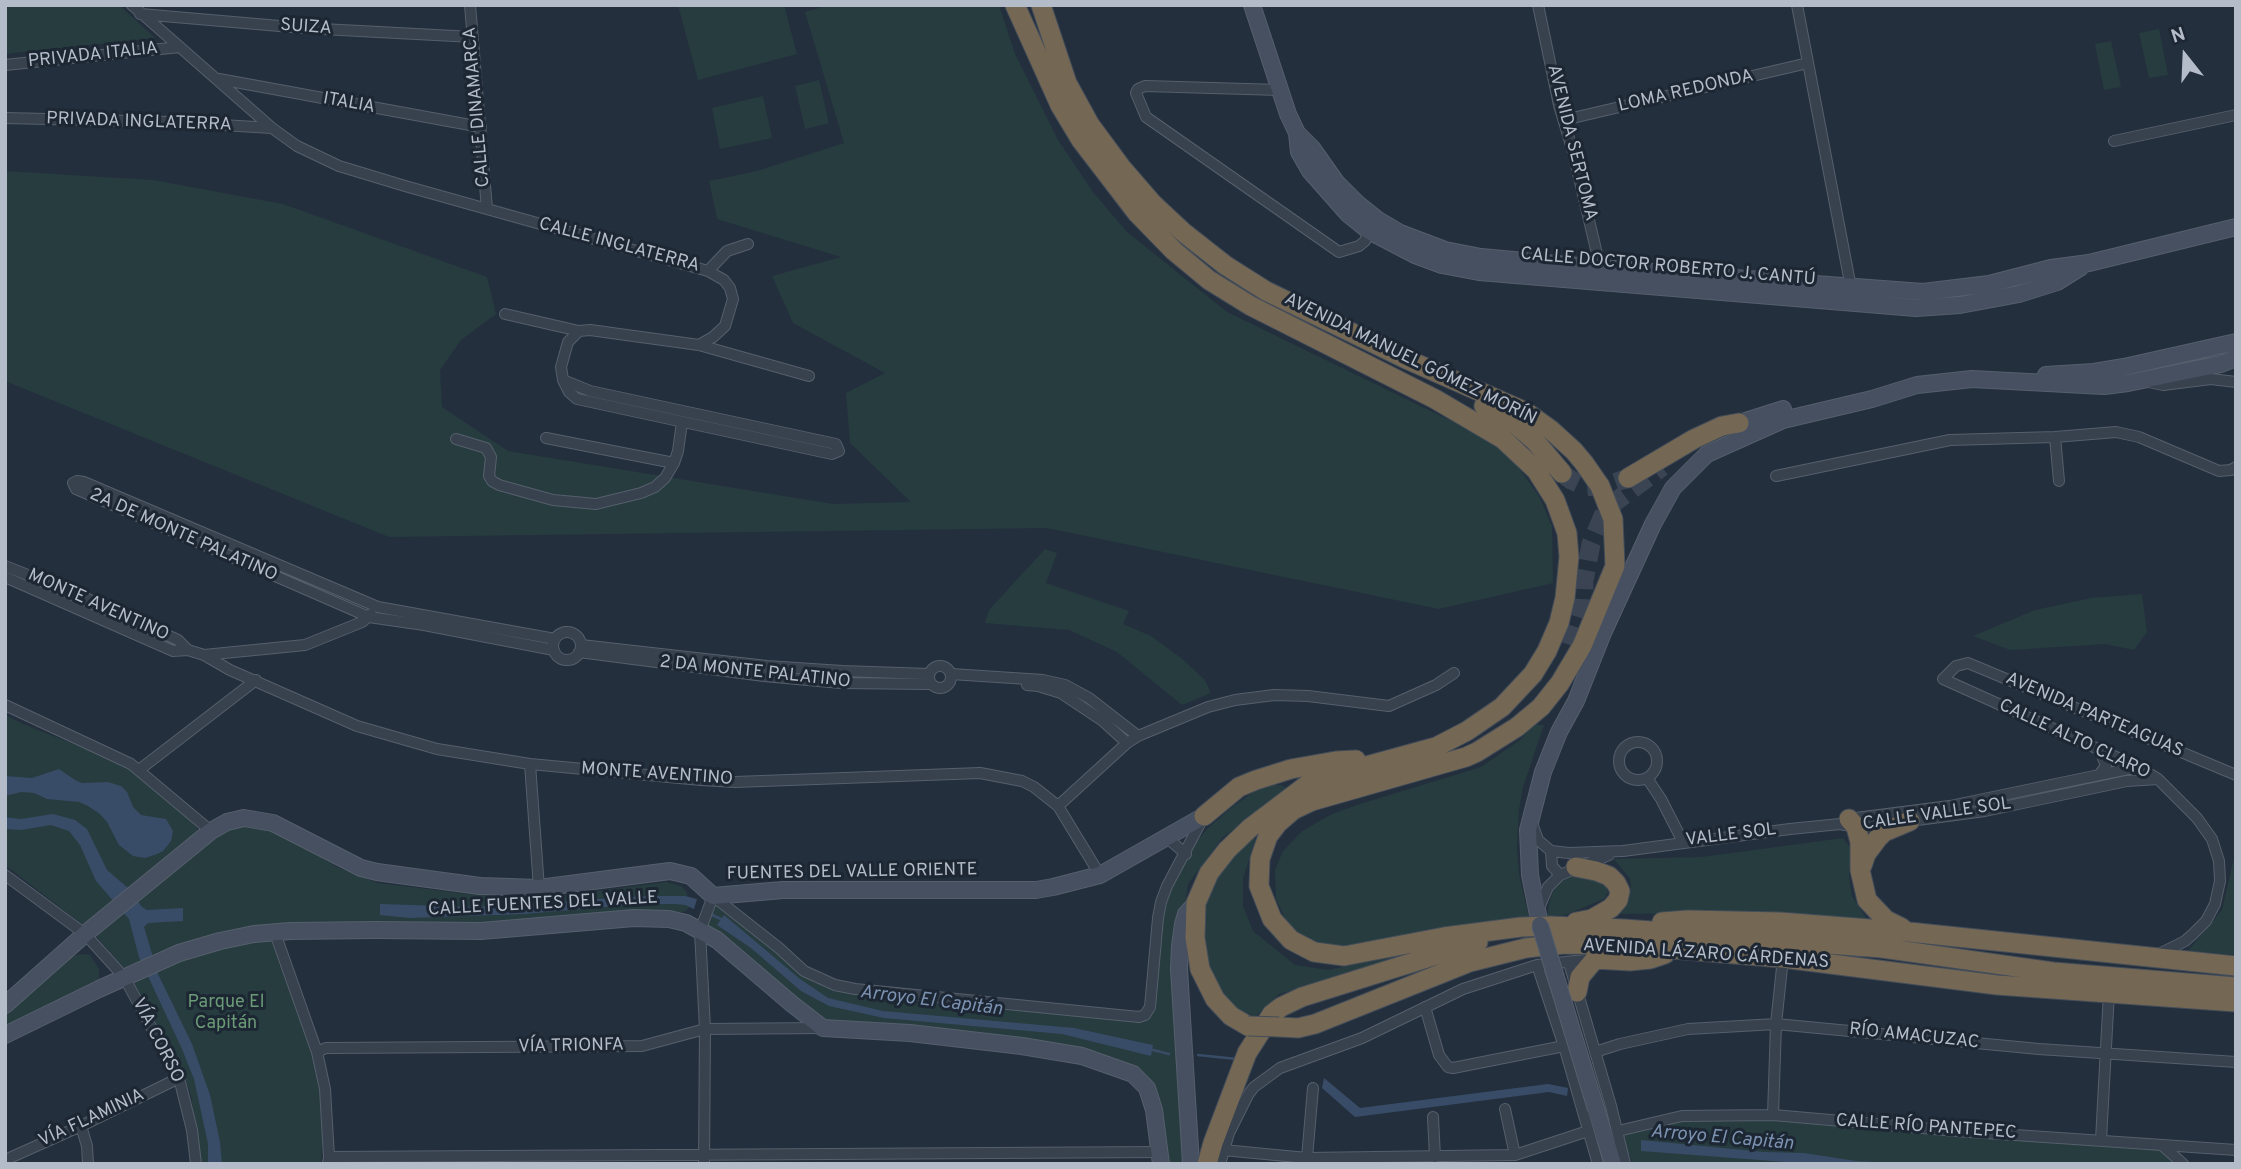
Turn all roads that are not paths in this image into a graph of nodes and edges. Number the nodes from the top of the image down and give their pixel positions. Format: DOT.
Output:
graph roads {
  1 [pos="470,5"];
  2 [pos="1015,5"];
  3 [pos="1031,5"];
  4 [pos="1041,5"];
  5 [pos="1252,5"];
  6 [pos="1538,5"];
  7 [pos="1797,5"];
  8 [pos="136,10"];
  9 [pos="473,37"];
  10 [pos="180,47"];
  11 [pos="1055,50"];
  12 [pos="1808,63"];
  13 [pos="5,65"];
  14 [pos="216,79"];
  15 [pos="1280,90"];
  16 [pos="2236,115"];
  17 [pos="5,118"];
  18 [pos="1564,120"];
  19 [pos="481,127"];
  20 [pos="272,128"];
  21 [pos="1297,133"];
  22 [pos="2114,141"];
  23 [pos="486,209"];
  24 [pos="2236,227"];
  25 [pos="1369,231"];
  26 [pos="748,244"];
  27 [pos="708,271"];
  28 [pos="1601,275"];
  29 [pos="1852,295"];
  30 [pos="505,314"];
  31 [pos="579,331"];
  32 [pos="2236,342"];
  33 [pos="699,345"];
  34 [pos="2236,358"];
  35 [pos="1406,359"];
  36 [pos="2124,367"];
  37 [pos="809,376"];
  38 [pos="563,380"];
  39 [pos="2135,382"];
  40 [pos="2236,382"];
  41 [pos="682,422"];
  42 [pos="1739,423"];
  43 [pos="2055,437"];
  44 [pos="546,438"];
  45 [pos="456,439"];
  46 [pos="674,463"];
  47 [pos="1669,463"];
  48 [pos="2236,467"];
  49 [pos="1562,472"];
  50 [pos="1776,476"];
  51 [pos="1628,478"];
  52 [pos="2059,481"];
  53 [pos="5,566"];
  54 [pos="1615,566"];
  55 [pos="5,577"];
  56 [pos="378,607"];
  57 [pos="369,617"];
  58 [pos="1603,634"];
  59 [pos="554,645"];
  60 [pos="1570,645"];
  61 [pos="580,648"];
  62 [pos="188,650"];
  63 [pos="243,653"];
  64 [pos="204,655"];
  65 [pos="230,670"];
  66 [pos="1952,670"];
  67 [pos="1454,673"];
  68 [pos="951,677"];
  69 [pos="930,679"];
  70 [pos="256,680"];
  71 [pos="5,705"];
  72 [pos="1138,736"];
  73 [pos="1127,743"];
  74 [pos="1436,747"];
  75 [pos="2100,750"];
  76 [pos="1399,758"];
  77 [pos="530,764"];
  78 [pos="2138,767"];
  79 [pos="139,770"];
  80 [pos="2099,775"];
  81 [pos="2236,775"];
  82 [pos="1647,778"];
  83 [pos="2158,779"];
  84 [pos="1058,806"];
  85 [pos="1204,816"];
  86 [pos="1531,817"];
  87 [pos="1910,821"];
  88 [pos="1848,823"];
  89 [pos="211,831"];
  90 [pos="1166,837"];
  91 [pos="1683,842"];
  92 [pos="1551,851"];
  93 [pos="1623,851"];
  94 [pos="1186,853"];
  95 [pos="1860,870"];
  96 [pos="1568,871"];
  97 [pos="5,875"];
  98 [pos="1100,875"];
  99 [pos="539,888"];
  100 [pos="713,896"];
  101 [pos="1196,902"];
  102 [pos="1542,921"];
  103 [pos="1624,929"];
  104 [pos="701,931"];
  105 [pos="1909,932"];
  106 [pos="275,933"];
  107 [pos="85,934"];
  108 [pos="1676,949"];
  109 [pos="2151,957"];
  110 [pos="1783,958"];
  111 [pos="1595,959"];
  112 [pos="1569,963"];
  113 [pos="1536,965"];
  114 [pos="2236,967"];
  115 [pos="124,977"];
  116 [pos="2236,987"];
  117 [pos="1577,992"];
  118 [pos="2109,992"];
  119 [pos="2236,1002"];
  120 [pos="5,1004"];
  121 [pos="1425,1007"];
  122 [pos="1776,1024"];
  123 [pos="823,1028"];
  124 [pos="705,1029"];
  125 [pos="5,1035"];
  126 [pos="1564,1046"];
  127 [pos="317,1052"];
  128 [pos="1595,1052"];
  129 [pos="2105,1053"];
  130 [pos="2236,1062"];
  131 [pos="179,1077"];
  132 [pos="1313,1088"];
  133 [pos="1505,1109"];
  134 [pos="1773,1115"];
  135 [pos="1433,1116"];
  136 [pos="81,1126"];
  137 [pos="1588,1131"];
  138 [pos="1618,1131"];
  139 [pos="2101,1140"];
  140 [pos="2162,1145"];
  141 [pos="1223,1150"];
  142 [pos="1529,1150"];
  143 [pos="2236,1150"];
  144 [pos="1515,1155"];
  145 [pos="1435,1157"];
  146 [pos="1160,1158"];
  147 [pos="1307,1158"];
  148 [pos="704,1159"];
  149 [pos="5,1160"];
  150 [pos="328,1161"];
  151 [pos="1402,1161"];
  152 [pos="88,1164"];
  153 [pos="196,1164"];
  154 [pos="1191,1164"];
  155 [pos="1207,1164"];
  156 [pos="1220,1164"];
  157 [pos="1532,1164"];
  158 [pos="1598,1164"];
  159 [pos="1614,1164"];
  160 [pos="1625,1164"];
  161 [pos="2183,1164"];
  1 -- 9 [label="street, CALLE DINAMARCA"];
  2 -- 74 [label="highway, AVENIDA MANUEL GÓMEZ MORÍN"];
  3 -- 11 [label="highway"];
  4 -- 11 [label="highway, AVENIDA MANUEL GÓMEZ MORÍN"];
  5 -- 15 [label="street, CALLE DOCTOR ROBERTO J. CANTÚ"];
  6 -- 18 [label="street, AVENIDA SERTOMA"];
  7 -- 12 [label="street"];
  8 -- 9 [label="street, SUIZA"];
  8 -- 10 [label="street, CALLE INGLATERRA"];
  9 -- 19 [label="street, CALLE DINAMARCA"];
  10 -- 13 [label="street, PRIVADA ITALIA"];
  10 -- 14 [label="street, CALLE INGLATERRA"];
  11 -- 35 [label="highway, AVENIDA MANUEL GÓMEZ MORÍN"];
  12 -- 18 [label="street, LOMA REDONDA"];
  12 -- 29 [label="street"];
  14 -- 19 [label="street, ITALIA"];
  14 -- 20 [label="street, CALLE INGLATERRA"];
  15 -- 21 [label="street, CALLE DOCTOR ROBERTO J. CANTÚ"];
  15 -- 25 [label="street"];
  16 -- 22 [label="street"];
  17 -- 20 [label="street, PRIVADA INGLATERRA"];
  18 -- 28 [label="street, AVENIDA SERTOMA"];
  19 -- 23 [label="street, CALLE DINAMARCA"];
  20 -- 23 [label="street, CALLE INGLATERRA"];
  21 -- 25 [label="street, CALLE DOCTOR ROBERTO J. CANTÚ"];
  21 -- 28 [label="street, CALLE DOCTOR ROBERTO J. CANTÚ"];
  23 -- 27 [label="street, CALLE INGLATERRA"];
  24 -- 29 [label="street, CALLE DOCTOR ROBERTO J. CANTÚ"];
  25 -- 28 [label="street, CALLE DOCTOR ROBERTO J. CANTÚ"];
  26 -- 27 [label="street"];
  27 -- 33 [label="street, CALLE INGLATERRA"];
  28 -- 29 [label="street, CALLE DOCTOR ROBERTO J. CANTÚ"];
  30 -- 31 [label="street"];
  31 -- 33 [label="street"];
  31 -- 38 [label="street"];
  32 -- 36 [label="street"];
  33 -- 37 [label="street"];
  34 -- 39 [label="street"];
  35 -- 49 [label="highway"];
  35 -- 54 [label="highway, AVENIDA MANUEL GÓMEZ MORÍN"];
  36 -- 39 [label="street"];
  36 -- 42 [label="street"];
  38 -- 41 [label="street"];
  38 -- 41 [label="street"];
  39 -- 40 [label="street"];
  39 -- 58 [label="street"];
  41 -- 46 [label="street"];
  42 -- 47 [label="highway"];
  42 -- 51 [label="highway"];
  43 -- 48 [label="street"];
  43 -- 50 [label="street"];
  43 -- 52 [label="street"];
  44 -- 46 [label="street"];
  45 -- 46 [label="street"];
  53 -- 62 [label="street, MONTE AVENTINO"];
  54 -- 58 [label="highway"];
  54 -- 102 [label="highway, AVENIDA MANUEL GÓMEZ MORÍN"];
  55 -- 62 [label="street, MONTE AVENTINO"];
  56 -- 57 [label="street"];
  56 -- 57 [label="street, 2A DE MONTE PALATINO"];
  56 -- 59 [label="street"];
  57 -- 59 [label="street"];
  57 -- 63 [label="street"];
  58 -- 86 [label="street"];
  59 -- 61 [label="street"];
  59 -- 61 [label="street"];
  60 -- 74 [label="highway"];
  61 -- 69 [label="street, 2 DA MONTE PALATINO"];
  62 -- 64 [label="street, MONTE AVENTINO"];
  63 -- 64 [label="street"];
  63 -- 65 [label="street"];
  64 -- 65 [label="street, MONTE AVENTINO"];
  65 -- 70 [label="street, MONTE AVENTINO"];
  66 -- 75 [label="street, CALLE ALTO CLARO"];
  66 -- 81 [label="street, AVENIDA PARTEAGUAS"];
  67 -- 72 [label="street"];
  68 -- 69 [label="street"];
  68 -- 69 [label="street"];
  68 -- 72 [label="street"];
  68 -- 73 [label="street"];
  70 -- 77 [label="street, MONTE AVENTINO"];
  70 -- 79 [label="street"];
  71 -- 79 [label="street"];
  72 -- 73 [label="street"];
  73 -- 84 [label="street"];
  74 -- 76 [label="highway, AVENIDA MANUEL GÓMEZ MORÍN"];
  75 -- 78 [label="street, CALLE ALTO CLARO"];
  75 -- 80 [label="street"];
  76 -- 85 [label="highway"];
  76 -- 101 [label="highway, AVENIDA MANUEL GÓMEZ MORÍN"];
  77 -- 84 [label="street, MONTE AVENTINO"];
  77 -- 99 [label="street"];
  78 -- 80 [label="street, CALLE VALLE SOL"];
  78 -- 83 [label="street, CALLE ALTO CLARO"];
  79 -- 89 [label="street"];
  80 -- 88 [label="street, CALLE VALLE SOL"];
  82 -- 91 [label="street"];
  83 -- 87 [label="street, CALLE VALLE SOL"];
  83 -- 109 [label="street, CALLE ALTO CLARO"];
  84 -- 98 [label="street, MONTE AVENTINO"];
  85 -- 90 [label="street, FUENTES DEL VALLE ORIENTE"];
  85 -- 94 [label="street"];
  86 -- 92 [label="street"];
  86 -- 102 [label="street"];
  87 -- 88 [label="street, CALLE VALLE SOL"];
  87 -- 95 [label="highway"];
  88 -- 91 [label="street, VALLE SOL"];
  88 -- 95 [label="highway"];
  89 -- 99 [label="street, FUENTES DEL VALLE ORIENTE"];
  89 -- 107 [label="street, FUENTES DEL VALLE ORIENTE"];
  90 -- 94 [label="street"];
  90 -- 98 [label="street, FUENTES DEL VALLE ORIENTE"];
  91 -- 93 [label="street, VALLE SOL"];
  92 -- 93 [label="street, VALLE SOL"];
  92 -- 96 [label="street"];
  93 -- 96 [label="street, VALLE SOL"];
  94 -- 100 [label="street"];
  95 -- 105 [label="highway"];
  96 -- 102 [label="street"];
  96 -- 102 [label="highway"];
  97 -- 107 [label="street, VÍA CORSO"];
  98 -- 100 [label="street, FUENTES DEL VALLE ORIENTE"];
  99 -- 100 [label="street, FUENTES DEL VALLE ORIENTE"];
  100 -- 104 [label="street"];
  101 -- 108 [label="highway, AVENIDA LÁZARO CÁRDENAS, bridge"];
  101 -- 154 [label="street, AVENIDA MANUEL GÓMEZ MORÍN"];
  102 -- 103 [label="highway, AVENIDA LÁZARO CÁRDENAS"];
  102 -- 155 [label="highway"];
  102 -- 159 [label="street, bridge"];
  103 -- 105 [label="highway"];
  103 -- 116 [label="highway, AVENIDA LÁZARO CÁRDENAS"];
  104 -- 106 [label="street, CALLE FUENTES DEL VALLE"];
  104 -- 123 [label="street, CALLE FUENTES DEL VALLE"];
  104 -- 124 [label="street"];
  105 -- 109 [label="highway"];
  106 -- 115 [label="street, CALLE FUENTES DEL VALLE"];
  106 -- 127 [label="street"];
  107 -- 115 [label="street, VÍA CORSO"];
  107 -- 120 [label="street, FUENTES DEL VALLE ORIENTE"];
  108 -- 110 [label="highway, AVENIDA LÁZARO CÁRDENAS"];
  108 -- 111 [label="highway"];
  109 -- 114 [label="highway"];
  110 -- 118 [label="highway, AVENIDA LÁZARO CÁRDENAS"];
  110 -- 122 [label="street"];
  111 -- 112 [label="street"];
  111 -- 117 [label="highway"];
  112 -- 113 [label="street"];
  112 -- 117 [label="street"];
  113 -- 121 [label="street"];
  113 -- 126 [label="street"];
  115 -- 125 [label="street, CALLE FUENTES DEL VALLE"];
  115 -- 131 [label="street, VÍA CORSO"];
  117 -- 128 [label="street"];
  118 -- 119 [label="highway, AVENIDA LÁZARO CÁRDENAS"];
  118 -- 129 [label="street"];
  121 -- 126 [label="street"];
  121 -- 141 [label="street"];
  122 -- 128 [label="street, RÍO AMACUZAC"];
  122 -- 129 [label="street, RÍO AMACUZAC"];
  122 -- 134 [label="street"];
  123 -- 124 [label="street, VÍA TRIONFA"];
  123 -- 146 [label="street"];
  124 -- 127 [label="street, VÍA TRIONFA"];
  124 -- 148 [label="street"];
  126 -- 137 [label="street"];
  127 -- 150 [label="street"];
  128 -- 138 [label="street"];
  129 -- 130 [label="street, RÍO AMACUZAC"];
  129 -- 139 [label="street"];
  131 -- 136 [label="street, VÍA FLAMINIA"];
  131 -- 153 [label="street, VÍA CORSO"];
  132 -- 147 [label="street"];
  133 -- 144 [label="street"];
  134 -- 138 [label="street, CALLE RÍO PANTEPEC"];
  134 -- 139 [label="street, CALLE RÍO PANTEPEC"];
  135 -- 145 [label="street"];
  136 -- 149 [label="street, VÍA FLAMINIA"];
  136 -- 152 [label="street"];
  137 -- 142 [label="street"];
  137 -- 158 [label="street"];
  138 -- 160 [label="street"];
  139 -- 140 [label="street, CALLE RÍO PANTEPEC"];
  140 -- 143 [label="street, CALLE RÍO PANTEPEC"];
  140 -- 161 [label="street"];
  141 -- 147 [label="street"];
  141 -- 156 [label="street"];
  142 -- 144 [label="street"];
  142 -- 157 [label="street"];
  144 -- 145 [label="street"];
  145 -- 151 [label="street"];
  146 -- 148 [label="street"];
  147 -- 151 [label="street"];
  148 -- 150 [label="street"];
}
